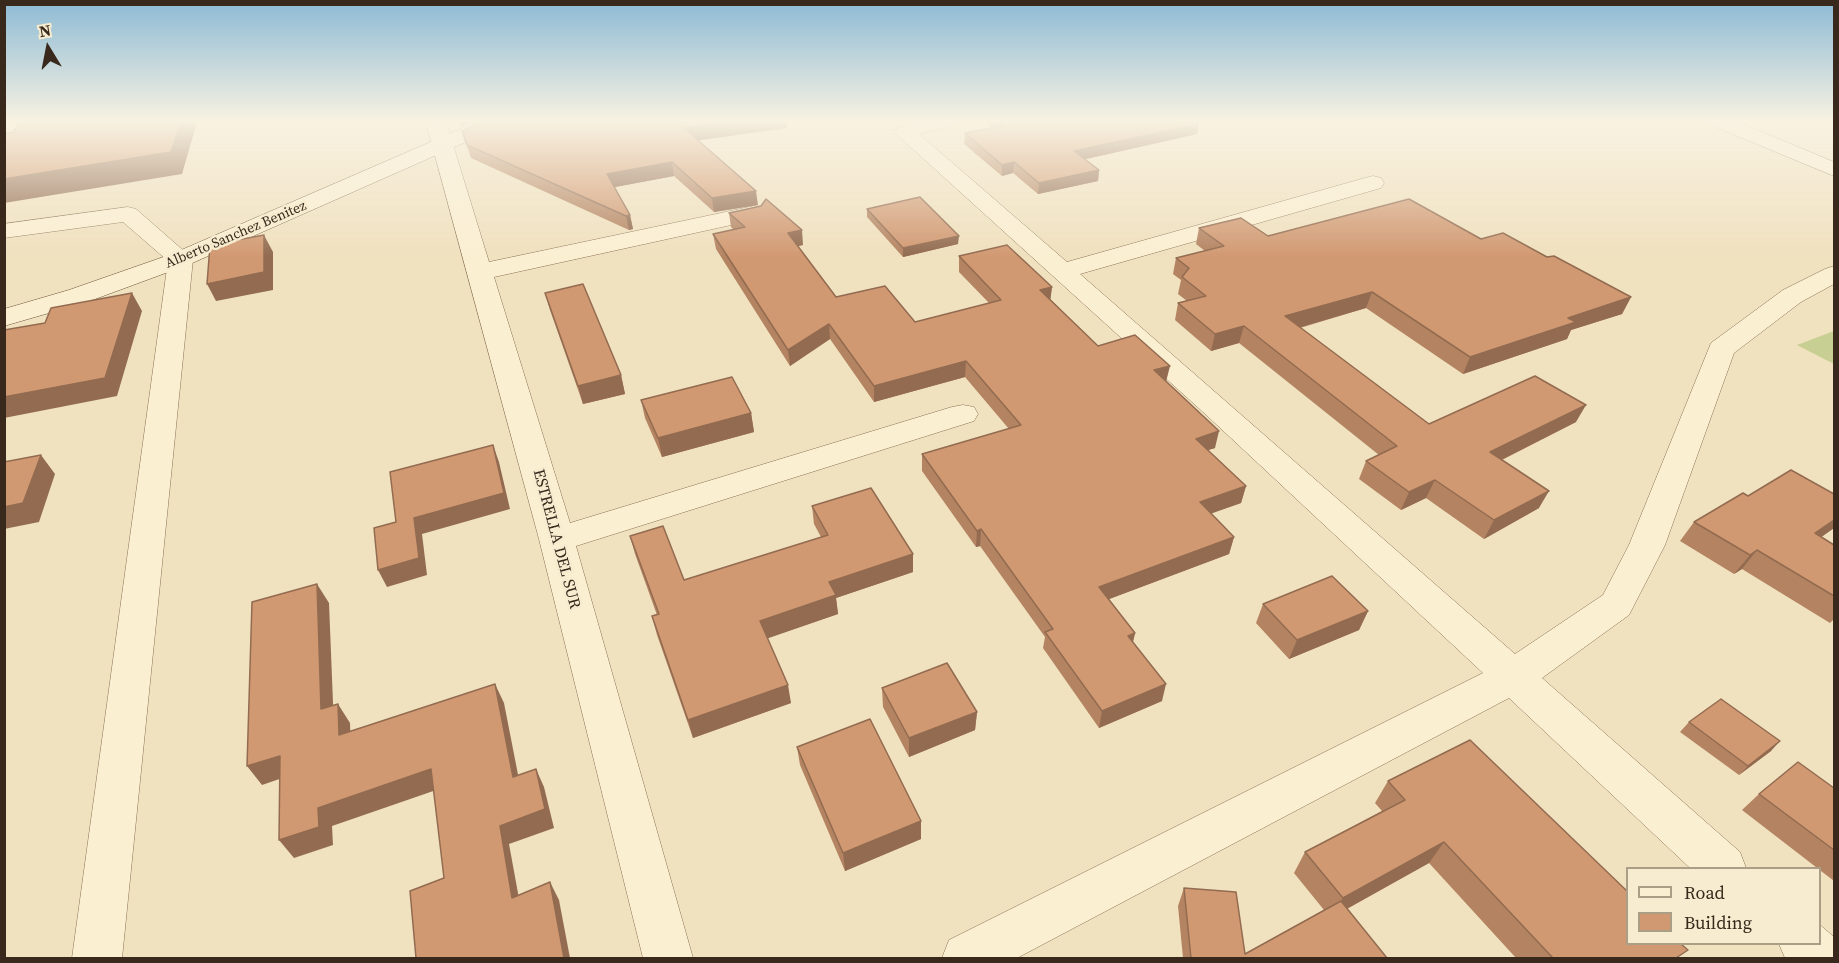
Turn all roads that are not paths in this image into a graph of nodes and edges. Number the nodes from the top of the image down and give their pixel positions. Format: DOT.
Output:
graph roads {
  1 [pos="372,167"];
  2 [pos="450,167"];
  3 [pos="944,167"];
  4 [pos="1373,183"];
  5 [pos="754,213"];
  6 [pos="4,231"];
  7 [pos="182,259"];
  8 [pos="1063,271"];
  9 [pos="480,272"];
  10 [pos="1834,274"];
  11 [pos="4,318"];
  12 [pos="963,414"];
  13 [pos="557,539"];
  14 [pos="1514,676"];
  15 [pos="1722,867"];
  16 [pos="1805,945"];
  17 [pos="97,958"];
  18 [pos="668,958"];
  19 [pos="967,958"];
  20 [pos="1820,958"];
  1 -- 7 [label="street, Alberto Sanchez Benitez"];
  2 -- 9 [label="street, ESTRELLA DEL SUR"];
  3 -- 8 [label="street"];
  4 -- 8 [label="street"];
  5 -- 9 [label="street"];
  6 -- 7 [label="street"];
  7 -- 11 [label="street, Alberto Sanchez Benitez"];
  7 -- 17 [label="street"];
  8 -- 14 [label="street"];
  9 -- 13 [label="street, ESTRELLA DEL SUR"];
  10 -- 14 [label="street"];
  12 -- 13 [label="street"];
  13 -- 18 [label="street, ESTRELLA DEL SUR"];
  14 -- 15 [label="street"];
  14 -- 19 [label="street"];
  16 -- 20 [label="street"];
}
